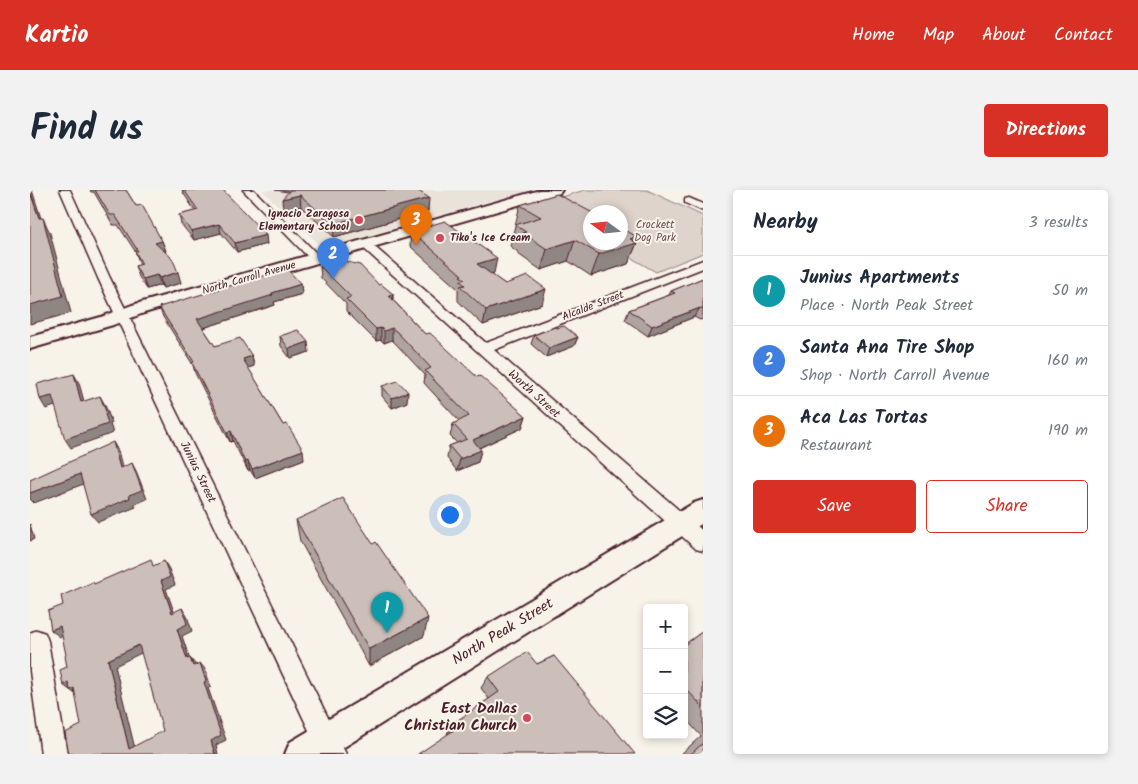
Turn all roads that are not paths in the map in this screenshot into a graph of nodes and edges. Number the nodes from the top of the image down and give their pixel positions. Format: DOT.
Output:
graph roads {
  1 [pos="65,190"];
  2 [pos="248,190"];
  3 [pos="555,190"];
  4 [pos="689,201"];
  5 [pos="703,208"];
  6 [pos="365,244"];
  7 [pos="315,258"];
  8 [pos="703,264"];
  9 [pos="122,315"];
  10 [pos="30,343"];
  11 [pos="484,349"];
  12 [pos="692,517"];
  13 [pos="703,544"];
  14 [pos="37,641"];
  15 [pos="320,749"];
  16 [pos="54,754"];
  1 -- 9 [label="street, Junius Street"];
  2 -- 7 [label="street"];
  3 -- 6 [label="street, North Carroll Avenue"];
  4 -- 5 [label="street"];
  6 -- 7 [label="street, North Carroll Avenue"];
  6 -- 11 [label="street, Worth Street"];
  7 -- 9 [label="street, North Carroll Avenue"];
  8 -- 11 [label="street, Alcalde Street"];
  9 -- 10 [label="street, North Carroll Avenue"];
  9 -- 15 [label="street, Junius Street"];
  11 -- 12 [label="street, Worth Street"];
  12 -- 13 [label="street, Worth Street"];
  12 -- 15 [label="street, North Peak Street"];
  14 -- 16 [label="street"];
}
